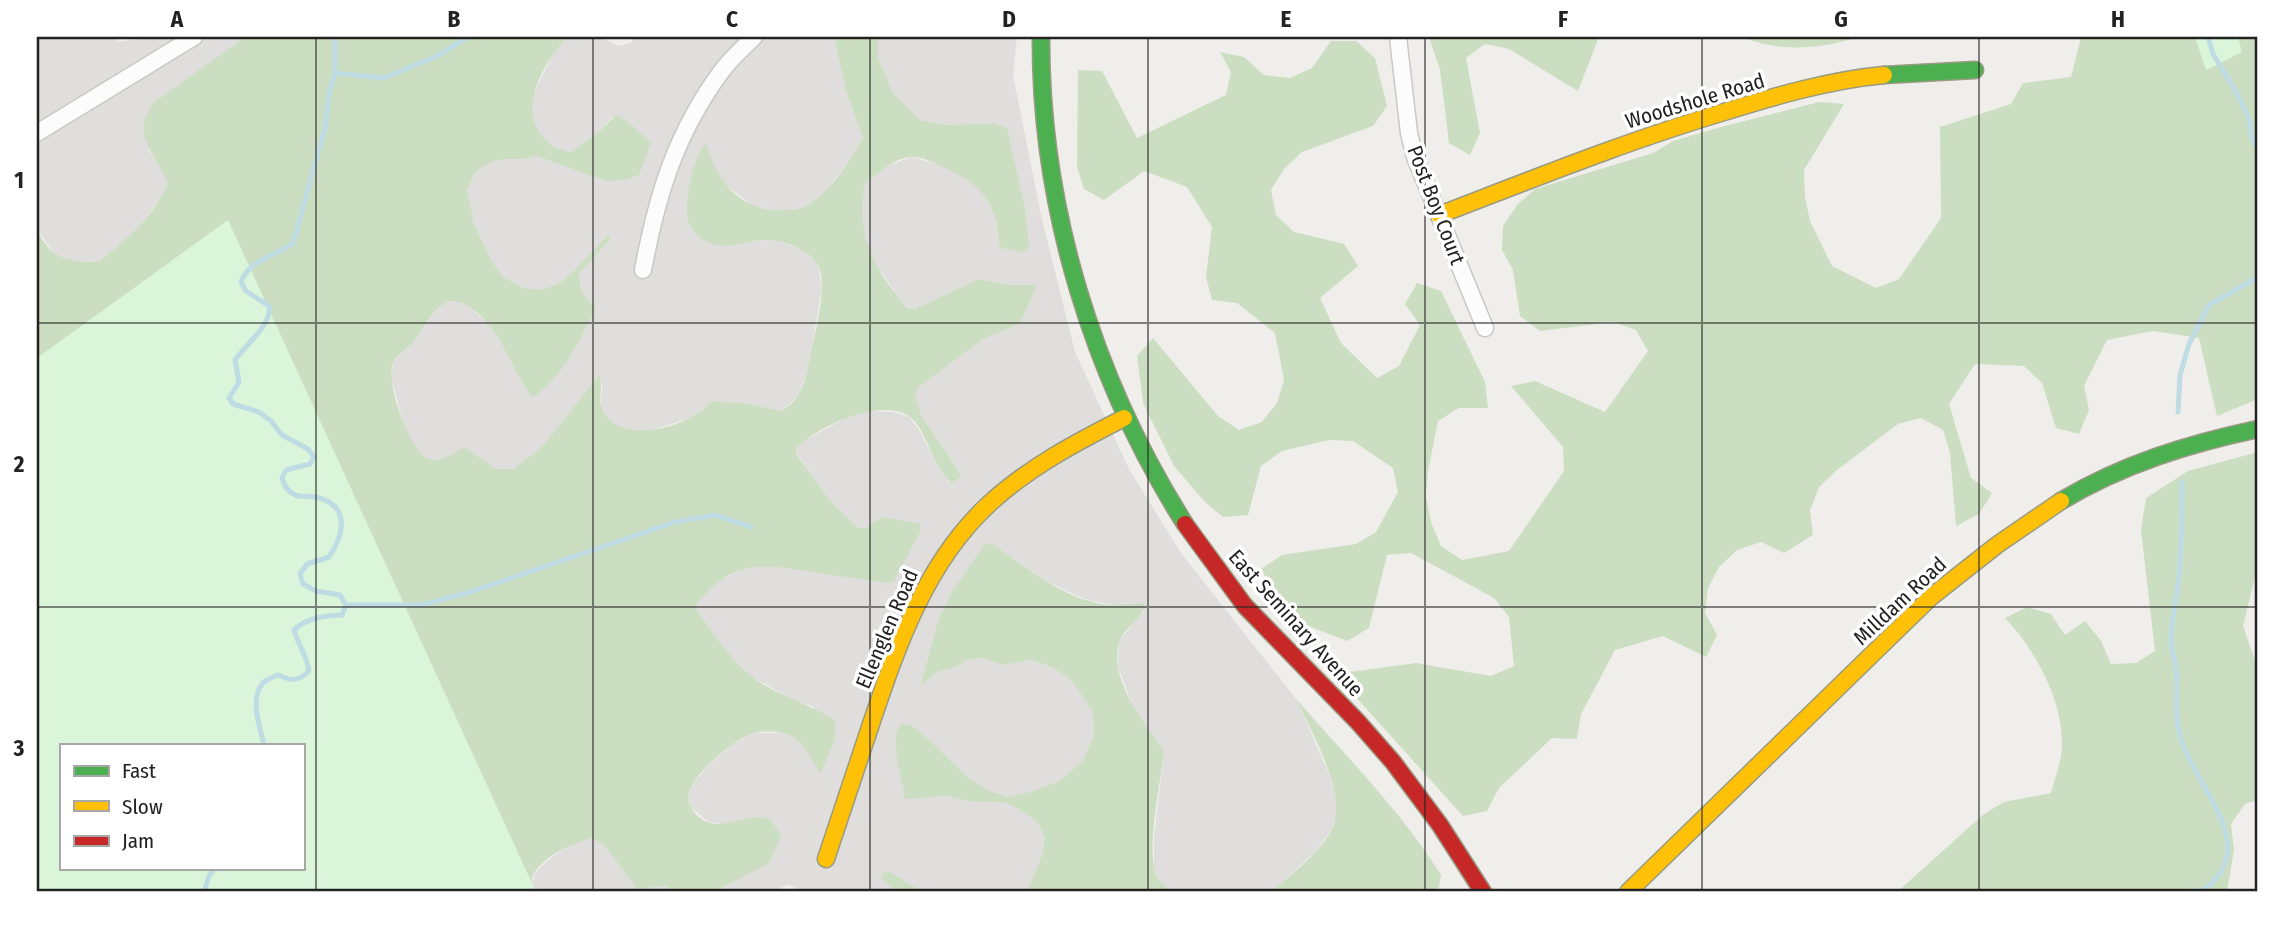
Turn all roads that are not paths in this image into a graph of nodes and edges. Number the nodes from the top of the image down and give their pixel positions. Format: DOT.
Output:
graph roads {
  1 [pos="194,37"];
  2 [pos="754,37"];
  3 [pos="1041,37"];
  4 [pos="1398,37"];
  5 [pos="1975,69"];
  6 [pos="37,134"];
  7 [pos="1439,215"];
  8 [pos="643,270"];
  9 [pos="1485,328"];
  10 [pos="1124,418"];
  11 [pos="2258,429"];
  12 [pos="825,859"];
  13 [pos="1483,892"];
  14 [pos="1628,892"];
  1 -- 6 [label="street"];
  2 -- 8 [label="street"];
  3 -- 10 [label="street, East Seminary Avenue"];
  4 -- 7 [label="street, Post Boy Court"];
  5 -- 7 [label="street, Woodshole Road"];
  7 -- 9 [label="street, Post Boy Court"];
  10 -- 12 [label="street, Ellenglen Road"];
  10 -- 13 [label="street, East Seminary Avenue"];
  11 -- 14 [label="street, Milldam Road"];
}
